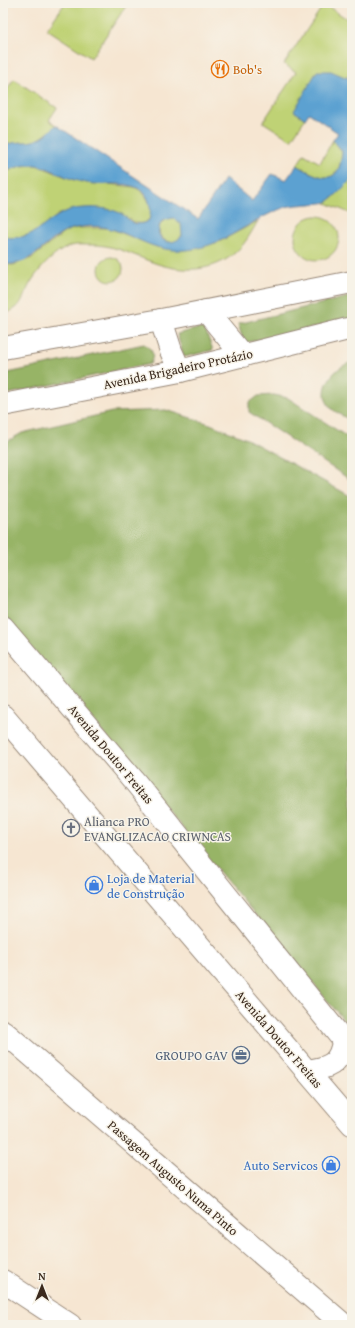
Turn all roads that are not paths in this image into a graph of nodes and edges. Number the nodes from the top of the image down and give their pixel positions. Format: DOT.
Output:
graph roads {
  1 [pos="352,282"];
  2 [pos="206,311"];
  3 [pos="161,320"];
  4 [pos="352,328"];
  5 [pos="3,348"];
  6 [pos="243,356"];
  7 [pos="180,371"];
  8 [pos="11,403"];
  9 [pos="3,421"];
  10 [pos="3,627"];
  11 [pos="3,716"];
  12 [pos="3,1031"];
  13 [pos="347,1046"];
  14 [pos="306,1071"];
  15 [pos="352,1124"];
  16 [pos="3,1281"];
  17 [pos="70,1325"];
  18 [pos="344,1325"];
  1 -- 2 [label="main road"];
  2 -- 3 [label="main road"];
  2 -- 6 [label="main road"];
  3 -- 5 [label="main road"];
  3 -- 7 [label="main road"];
  4 -- 6 [label="main road, Avenida Brigadeiro Protázio"];
  6 -- 7 [label="main road, Avenida Brigadeiro Protázio"];
  7 -- 8 [label="main road, Avenida Brigadeiro Protázio"];
  8 -- 9 [label="main road"];
  10 -- 13 [label="main road, Avenida Doutor Freitas"];
  11 -- 14 [label="main road, Avenida Doutor Freitas"];
  12 -- 18 [label="main road, Passagem Augusto Numa Pinto"];
  13 -- 14 [label="main road"];
  14 -- 15 [label="main road, Avenida Doutor Freitas"];
  16 -- 17 [label="main road"];
}
